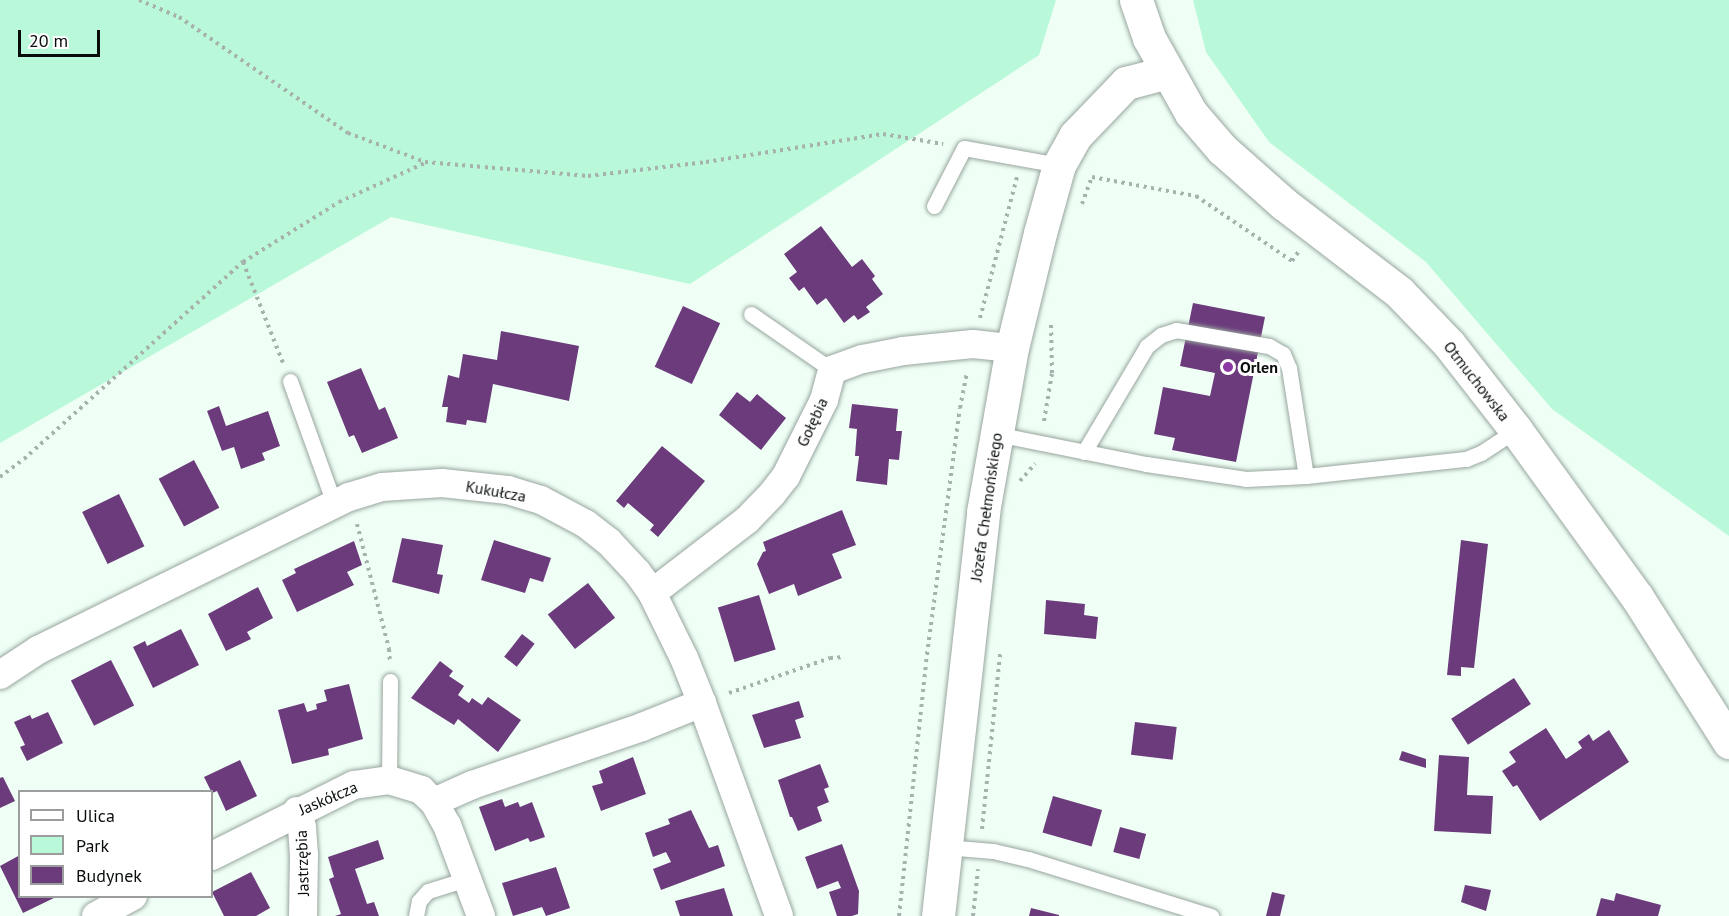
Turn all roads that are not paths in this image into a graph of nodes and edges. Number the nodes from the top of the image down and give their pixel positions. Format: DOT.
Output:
graph roads {
  1 [pos="1136,0"];
  2 [pos="1160,0"];
  3 [pos="1168,72"];
  4 [pos="1059,165"];
  5 [pos="934,206"];
  6 [pos="751,314"];
  7 [pos="1012,348"];
  8 [pos="832,370"];
  9 [pos="290,381"];
  10 [pos="1515,430"];
  11 [pos="996,434"];
  12 [pos="1084,452"];
  13 [pos="1306,476"];
  14 [pos="342,500"];
  15 [pos="652,593"];
  16 [pos="0,675"];
  17 [pos="390,681"];
  18 [pos="702,703"];
  19 [pos="1729,742"];
  20 [pos="388,780"];
  21 [pos="434,802"];
  22 [pos="297,811"];
  23 [pos="945,847"];
  24 [pos="213,855"];
  25 [pos="467,879"];
  26 [pos="132,898"];
  27 [pos="96,916"];
  28 [pos="303,916"];
  29 [pos="416,916"];
  30 [pos="481,916"];
  31 [pos="779,916"];
  32 [pos="938,916"];
  33 [pos="1211,916"];
  1 -- 3 [label="main road, Otmuchowska"];
  2 -- 3 [label="main road"];
  3 -- 4 [label="main road, Józefa Chełmońskiego"];
  3 -- 10 [label="main road, Otmuchowska"];
  4 -- 5 [label="lane"];
  4 -- 7 [label="main road, Józefa Chełmońskiego"];
  6 -- 8 [label="lane"];
  7 -- 8 [label="street"];
  7 -- 11 [label="main road, Józefa Chełmońskiego"];
  8 -- 15 [label="street, Gołębia"];
  9 -- 14 [label="lane"];
  10 -- 13 [label="lane"];
  10 -- 19 [label="main road, Otmuchowska"];
  11 -- 12 [label="lane"];
  11 -- 23 [label="main road, Józefa Chełmońskiego"];
  12 -- 13 [label="lane"];
  12 -- 13 [label="lane"];
  14 -- 15 [label="street, Kukułcza"];
  14 -- 16 [label="street, Kukułcza"];
  15 -- 18 [label="street, Kukułcza"];
  17 -- 20 [label="lane"];
  18 -- 21 [label="street"];
  18 -- 31 [label="street, Kukułcza"];
  20 -- 21 [label="street, Jaskółcza"];
  20 -- 22 [label="street, Jaskółcza"];
  21 -- 25 [label="street, Jaskółcza"];
  22 -- 24 [label="street, Jaskółcza"];
  22 -- 28 [label="street, Jastrzębia"];
  23 -- 32 [label="main road, Józefa Chełmońskiego"];
  23 -- 33 [label="lane"];
  25 -- 29 [label="lane"];
  25 -- 30 [label="street, Jaskółcza"];
  26 -- 27 [label="street"];
}
